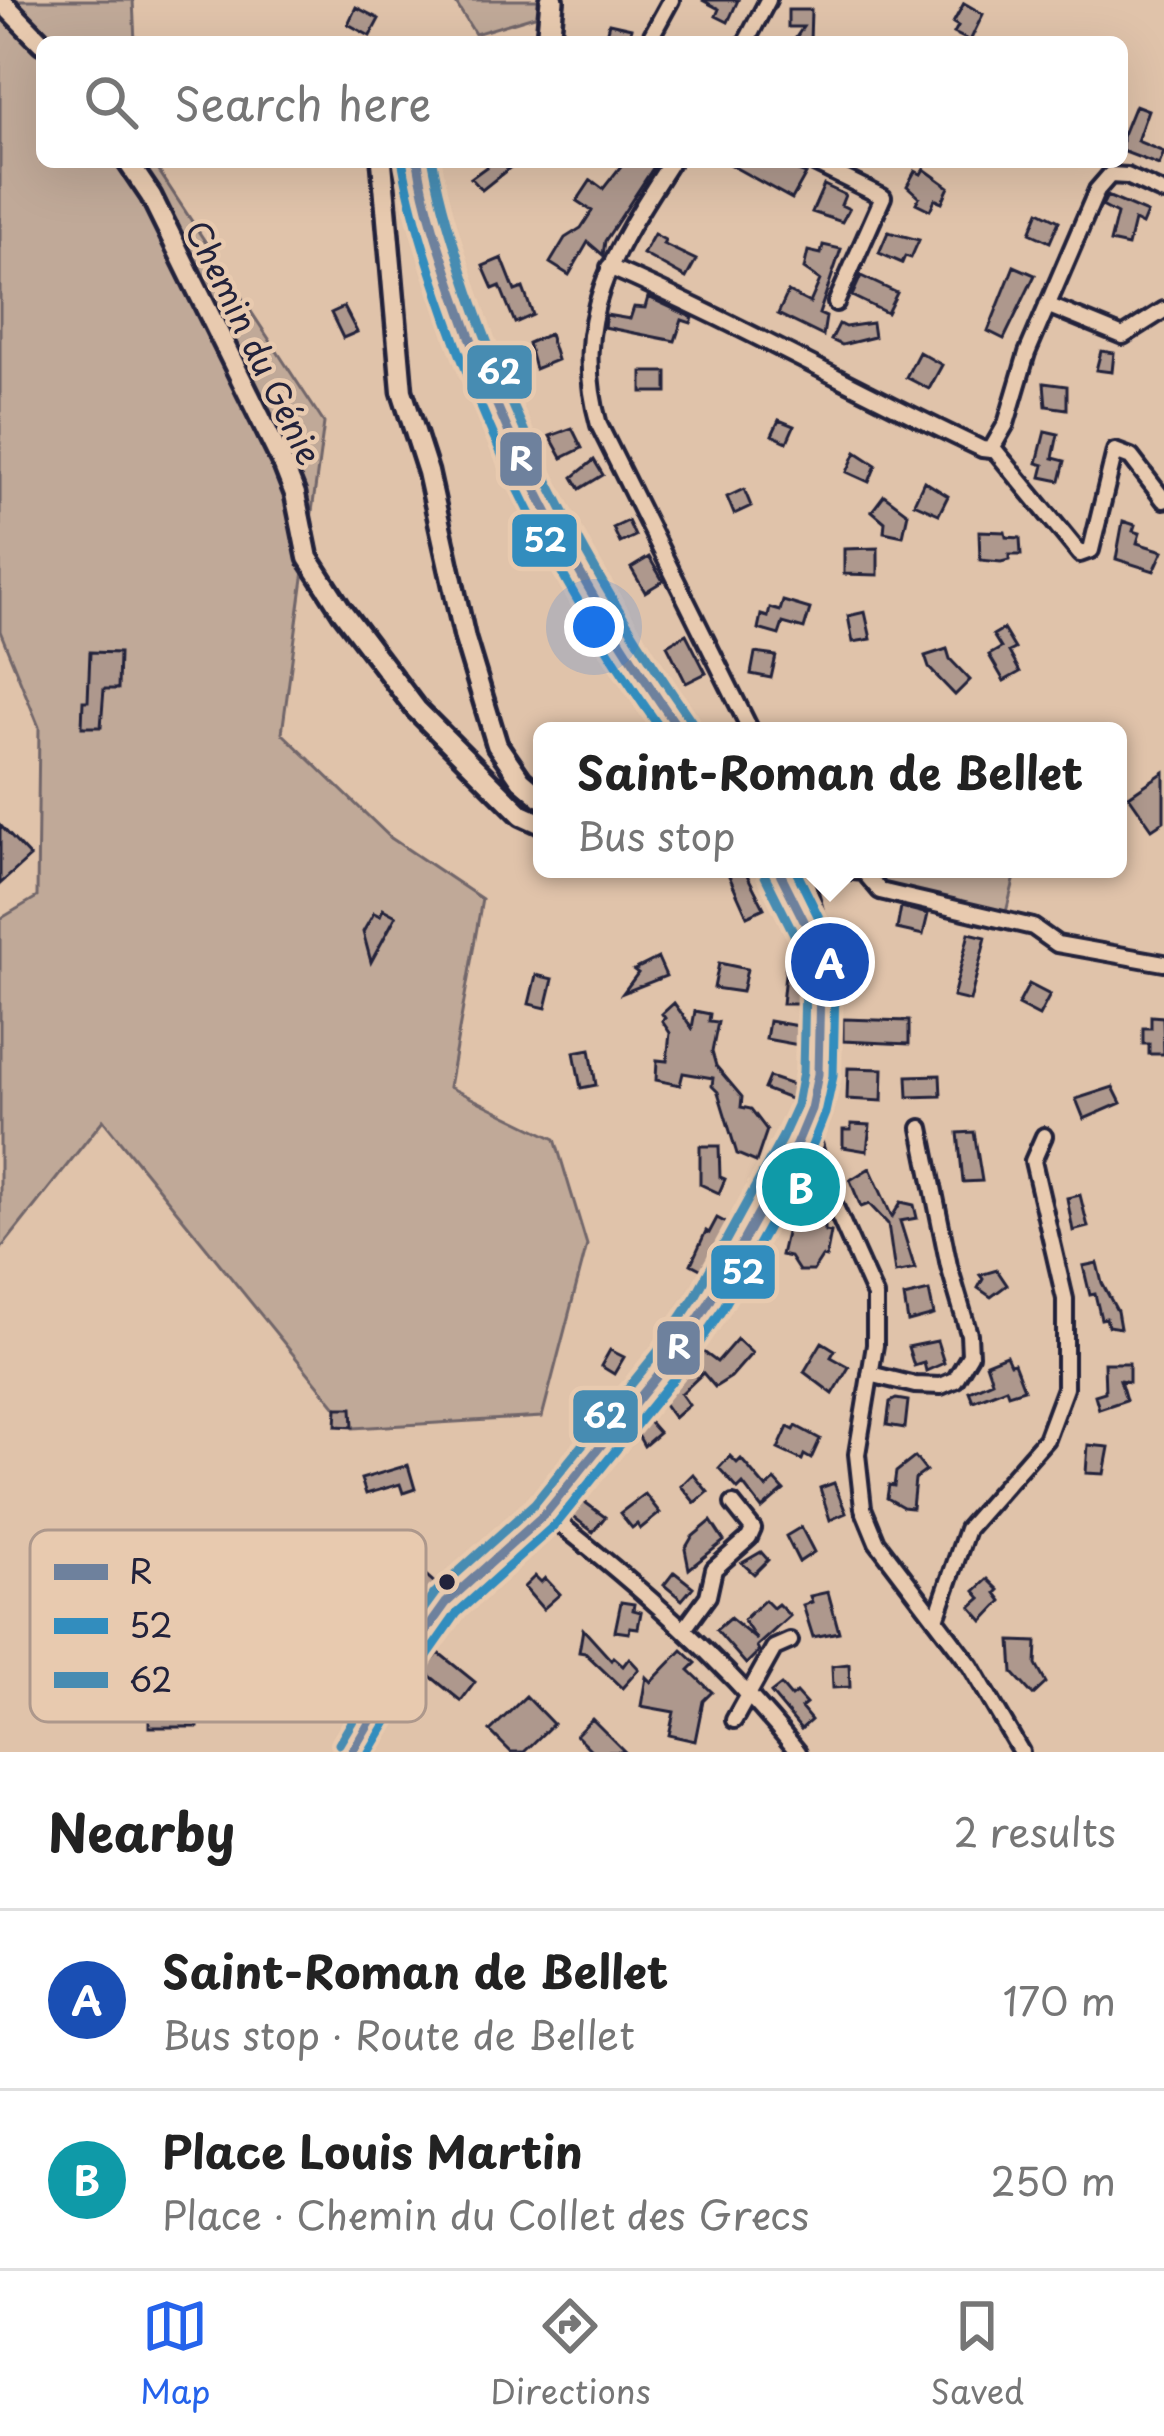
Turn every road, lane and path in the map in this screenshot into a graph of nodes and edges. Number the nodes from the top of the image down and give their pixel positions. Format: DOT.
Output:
graph roads {
  1 [pos="0,0"];
  2 [pos="553,0"];
  3 [pos="671,0"];
  4 [pos="768,0"];
  5 [pos="549,36"];
  6 [pos="651,36"];
  7 [pos="749,36"];
  8 [pos="36,37"];
  9 [pos="132,168"];
  10 [pos="383,168"];
  11 [pos="420,168"];
  12 [pos="667,168"];
  13 [pos="824,168"];
  14 [pos="1164,193"];
  15 [pos="608,267"];
  16 [pos="836,303"];
  17 [pos="1047,305"];
  18 [pos="1164,310"];
  19 [pos="994,449"];
  20 [pos="1164,500"];
  21 [pos="674,722"];
  22 [pos="747,722"];
  23 [pos="533,791"];
  24 [pos="533,820"];
  25 [pos="782,878"];
  26 [pos="805,878"];
  27 [pos="869,878"];
  28 [pos="810,933"];
  29 [pos="1164,962"];
  30 [pos="804,1128"];
  31 [pos="921,1128"];
  32 [pos="1044,1136"];
  33 [pos="871,1374"];
  34 [pos="733,1504"];
  35 [pos="545,1513"];
  36 [pos="935,1619"];
  37 [pos="684,1629"];
  38 [pos="426,1631"];
  39 [pos="790,1641"];
  40 [pos="748,1690"];
  41 [pos="734,1720"];
  42 [pos="370,1722"];
  43 [pos="352,1752"];
  44 [pos="799,1752"];
  45 [pos="1021,1752"];
  1 -- 8 [label="street"];
  2 -- 5 [label="main road"];
  3 -- 6 [label="street"];
  4 -- 7 [label="street"];
  9 -- 24 [label="street, Chemin du Génie"];
  10 -- 23 [label="street"];
  11 -- 21 [label="main road"];
  12 -- 15 [label="street"];
  13 -- 16 [label="street"];
  14 -- 17 [label="street"];
  15 -- 19 [label="street"];
  15 -- 22 [label="street"];
  17 -- 18 [label="street"];
  17 -- 19 [label="street"];
  19 -- 20 [label="street"];
  25 -- 28 [label="main road"];
  26 -- 28 [label="street"];
  27 -- 29 [label="street"];
  28 -- 30 [label="main road"];
  30 -- 33 [label="street"];
  30 -- 35 [label="main road"];
  31 -- 33 [label="street"];
  32 -- 36 [label="street"];
  33 -- 36 [label="street"];
  34 -- 37 [label="street"];
  35 -- 37 [label="street"];
  35 -- 38 [label="main road"];
  36 -- 45 [label="street"];
  37 -- 40 [label="street"];
  39 -- 40 [label="street"];
  40 -- 41 [label="street"];
  40 -- 44 [label="street"];
  42 -- 43 [label="main road"];
}
